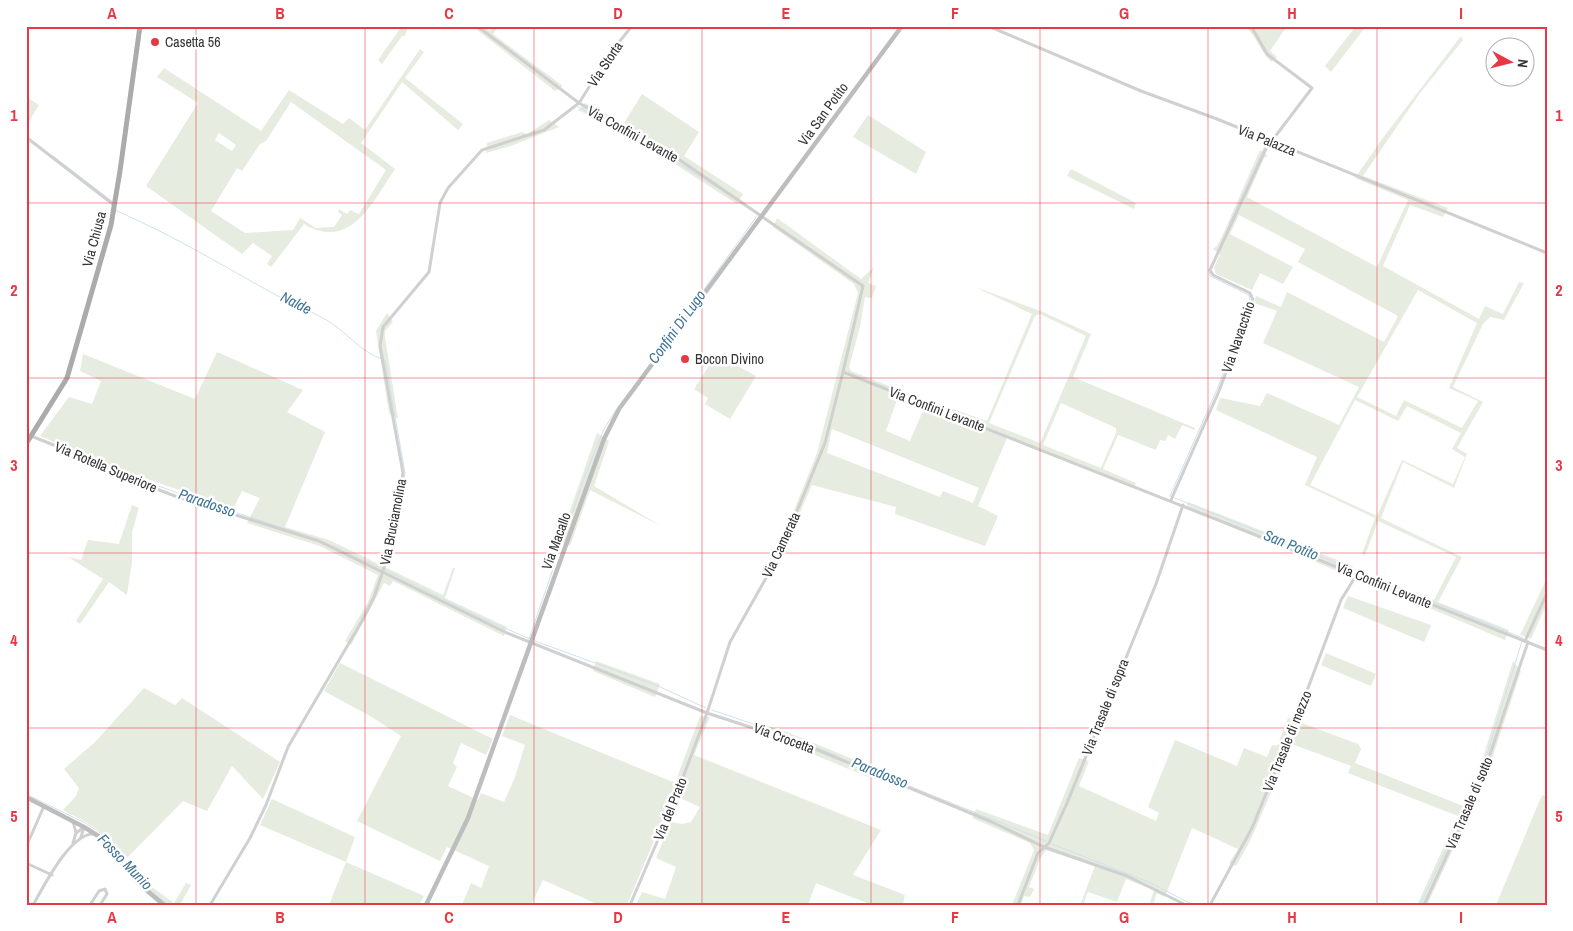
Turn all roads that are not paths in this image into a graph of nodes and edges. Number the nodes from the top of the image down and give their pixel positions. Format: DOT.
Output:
graph roads {
  1 [pos="140,26"];
  2 [pos="477,26"];
  3 [pos="632,26"];
  4 [pos="902,26"];
  5 [pos="988,26"];
  6 [pos="1250,26"];
  7 [pos="579,103"];
  8 [pos="26,136"];
  9 [pos="1270,142"];
  10 [pos="115,206"];
  11 [pos="762,215"];
  12 [pos="1547,254"];
  13 [pos="843,372"];
  14 [pos="28,435"];
  15 [pos="26,444"];
  16 [pos="1171,500"];
  17 [pos="1184,505"];
  18 [pos="383,571"];
  19 [pos="1357,574"];
  20 [pos="1547,593"];
  21 [pos="532,642"];
  22 [pos="1527,642"];
  23 [pos="1547,650"];
  24 [pos="707,713"];
  25 [pos="26,797"];
  26 [pos="44,806"];
  27 [pos="73,821"];
  28 [pos="84,826"];
  29 [pos="76,833"];
  30 [pos="97,835"];
  31 [pos="80,837"];
  32 [pos="73,844"];
  33 [pos="26,847"];
  34 [pos="1044,847"];
  35 [pos="26,863"];
  36 [pos="52,875"];
  37 [pos="33,905"];
  38 [pos="90,905"];
  39 [pos="100,905"];
  40 [pos="164,905"];
  41 [pos="210,905"];
  42 [pos="426,905"];
  43 [pos="630,905"];
  44 [pos="1018,905"];
  45 [pos="1186,905"];
  46 [pos="1210,905"];
  47 [pos="1424,905"];
  1 -- 10 [label="main road, Via Chiusa"];
  2 -- 7 [label="street, Via Confini Levante"];
  3 -- 7 [label="street, Via Storta"];
  4 -- 11 [label="street, Via San Potito"];
  5 -- 9 [label="street, Via Palazza"];
  6 -- 9 [label="street, Via Navacchio"];
  7 -- 11 [label="street, Via Confini Levante"];
  7 -- 18 [label="street, Via Bruciamolina"];
  8 -- 10 [label="street"];
  9 -- 12 [label="street, Via Palazza"];
  9 -- 16 [label="street, Via Navacchio"];
  10 -- 14 [label="main road, Via Chiusa"];
  11 -- 13 [label="street, Via Confini Levante"];
  11 -- 21 [label="street, Via Macallo"];
  13 -- 16 [label="street, Via Confini Levante"];
  13 -- 24 [label="street, Via Camerata"];
  14 -- 15 [label="main road, Via Chiusa"];
  14 -- 18 [label="street, Via Rotella Superiore"];
  16 -- 17 [label="street, Via Confini Levante"];
  17 -- 19 [label="street, Via Confini Levante"];
  17 -- 34 [label="street, Via Trasale di sopra"];
  18 -- 21 [label="street, Via Crocetta"];
  18 -- 41 [label="street, Via Bruciamolina"];
  19 -- 22 [label="street, Via Confini Levante"];
  19 -- 46 [label="street, Via Trasale di mezzo"];
  20 -- 22 [label="street, Via Trasale di sotto"];
  21 -- 24 [label="street, Via Crocetta"];
  21 -- 42 [label="street, Via Macallo"];
  22 -- 23 [label="street, Via Confini Levante"];
  22 -- 47 [label="street, Via Trasale di sotto"];
  24 -- 34 [label="street, Via Crocetta"];
  24 -- 43 [label="street, Via del Prato"];
  25 -- 26 [label="street"];
  26 -- 27 [label="street"];
  26 -- 33 [label="street"];
  27 -- 28 [label="street"];
  27 -- 29 [label="street"];
  28 -- 29 [label="street"];
  28 -- 30 [label="street"];
  28 -- 31 [label="street"];
  29 -- 32 [label="street"];
  30 -- 31 [label="street"];
  30 -- 40 [label="street"];
  31 -- 32 [label="street"];
  32 -- 36 [label="street"];
  34 -- 44 [label="street, Via Trasale di sopra"];
  34 -- 45 [label="street, Via Crocetta"];
  35 -- 36 [label="street"];
  36 -- 37 [label="street"];
  38 -- 39 [label="street"];
}
